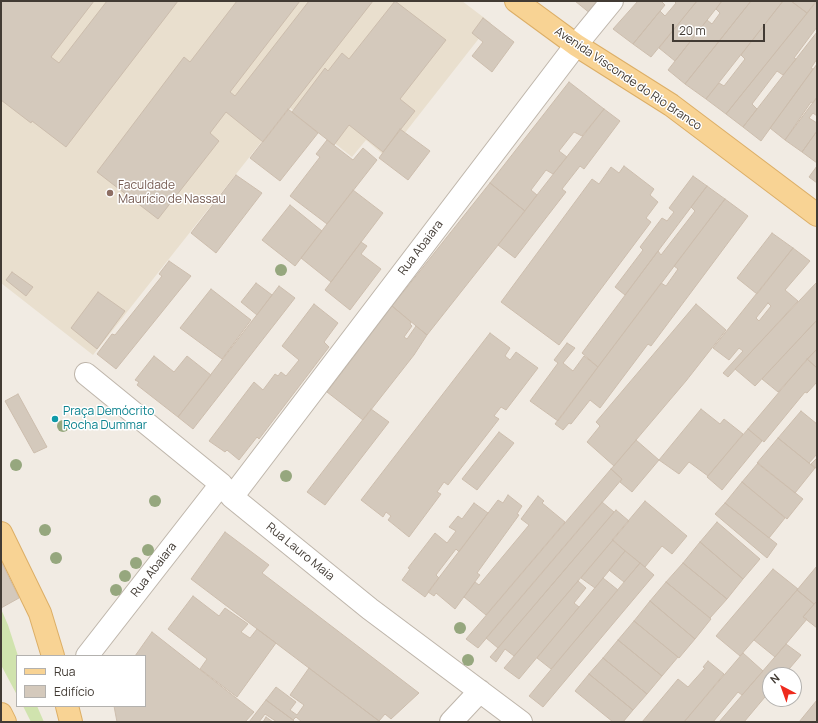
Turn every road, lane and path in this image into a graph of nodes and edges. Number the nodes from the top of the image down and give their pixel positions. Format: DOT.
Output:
graph roads {
  1 [pos="516,1"];
  2 [pos="612,1"];
  3 [pos="576,45"];
  4 [pos="817,215"];
  5 [pos="86,374"];
  6 [pos="226,490"];
  7 [pos="1,533"];
  8 [pos="53,655"];
  9 [pos="87,655"];
  10 [pos="480,691"];
  11 [pos="67,707"];
  12 [pos="1,714"];
  13 [pos="4,722"];
  14 [pos="71,722"];
  15 [pos="451,722"];
  16 [pos="521,722"];
  1 -- 3 [label="main road, Avenida Visconde do Rio Branco"];
  2 -- 3 [label="street, Rua Abaiara"];
  3 -- 4 [label="main road, Avenida Visconde do Rio Branco"];
  3 -- 6 [label="street, Rua Abaiara"];
  5 -- 6 [label="street, Rua Lauro Maia"];
  6 -- 9 [label="street, Rua Abaiara"];
  6 -- 10 [label="street, Rua Lauro Maia"];
  7 -- 8 [label="main road"];
  10 -- 15 [label="street"];
  10 -- 16 [label="street, Rua Lauro Maia"];
  11 -- 14 [label="main road"];
  12 -- 13 [label="main road"];
}
